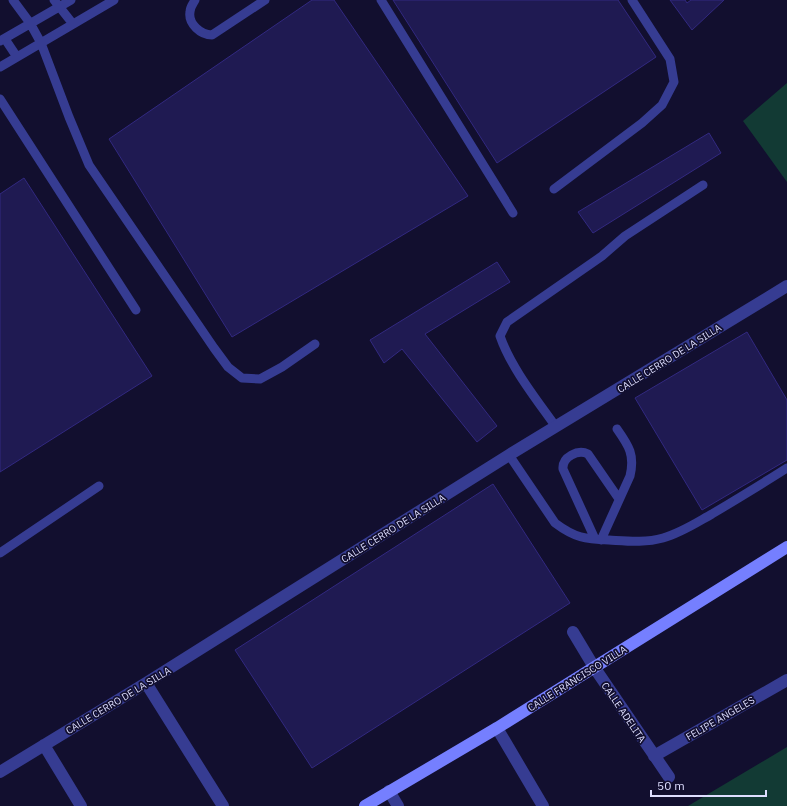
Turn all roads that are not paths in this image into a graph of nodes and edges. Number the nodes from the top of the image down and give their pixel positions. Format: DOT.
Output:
graph roads {
  1 [pos="13,0"];
  2 [pos="70,0"];
  3 [pos="114,0"];
  4 [pos="195,0"];
  5 [pos="265,0"];
  6 [pos="381,0"];
  7 [pos="632,0"];
  8 [pos="57,3"];
  9 [pos="30,23"];
  10 [pos="73,24"];
  11 [pos="2,40"];
  12 [pos="41,43"];
  13 [pos="17,57"];
  14 [pos="0,67"];
  15 [pos="0,99"];
  16 [pos="703,185"];
  17 [pos="554,189"];
  18 [pos="513,213"];
  19 [pos="787,286"];
  20 [pos="136,310"];
  21 [pos="315,344"];
  22 [pos="556,427"];
  23 [pos="617,429"];
  24 [pos="509,455"];
  25 [pos="787,468"];
  26 [pos="99,486"];
  27 [pos="619,499"];
  28 [pos="598,539"];
  29 [pos="787,547"];
  30 [pos="0,553"];
  31 [pos="573,632"];
  32 [pos="594,667"];
  33 [pos="787,680"];
  34 [pos="146,683"];
  35 [pos="497,728"];
  36 [pos="44,745"];
  37 [pos="654,756"];
  38 [pos="0,772"];
  39 [pos="669,777"];
  40 [pos="389,791"];
  41 [pos="81,806"];
  42 [pos="223,806"];
  43 [pos="365,806"];
  44 [pos="398,806"];
  45 [pos="543,806"];
  1 -- 9 [label="lane"];
  2 -- 8 [label="lane"];
  3 -- 10 [label="lane"];
  4 -- 5 [label="lane"];
  6 -- 18 [label="lane"];
  7 -- 17 [label="lane"];
  8 -- 9 [label="lane"];
  8 -- 10 [label="lane"];
  9 -- 11 [label="lane"];
  9 -- 12 [label="lane"];
  10 -- 12 [label="lane"];
  11 -- 13 [label="lane"];
  12 -- 13 [label="lane"];
  12 -- 21 [label="lane"];
  13 -- 14 [label="lane"];
  15 -- 20 [label="lane"];
  16 -- 22 [label="lane"];
  19 -- 22 [label="street, CALLE CERRO DE LA SILLA"];
  22 -- 24 [label="street, CALLE CERRO DE LA SILLA"];
  23 -- 27 [label="lane"];
  24 -- 28 [label="lane"];
  24 -- 34 [label="street, CALLE CERRO DE LA SILLA"];
  25 -- 28 [label="lane"];
  26 -- 30 [label="lane"];
  27 -- 28 [label="lane"];
  27 -- 28 [label="lane"];
  29 -- 32 [label="street, CALLE FRANCISCO VILLA"];
  31 -- 32 [label="street, CALLE ADELITA"];
  32 -- 35 [label="street, CALLE FRANCISCO VILLA"];
  32 -- 37 [label="street, CALLE ADELITA"];
  33 -- 37 [label="street, FELIPE ANGELES"];
  34 -- 36 [label="street, CALLE CERRO DE LA SILLA"];
  34 -- 42 [label="street"];
  35 -- 40 [label="street, CALLE FRANCISCO VILLA"];
  35 -- 45 [label="street"];
  36 -- 38 [label="street, CALLE CERRO DE LA SILLA"];
  36 -- 41 [label="street"];
  37 -- 39 [label="street, CALLE ADELITA"];
  40 -- 43 [label="street, CALLE FRANCISCO VILLA"];
  40 -- 44 [label="street"];
}
